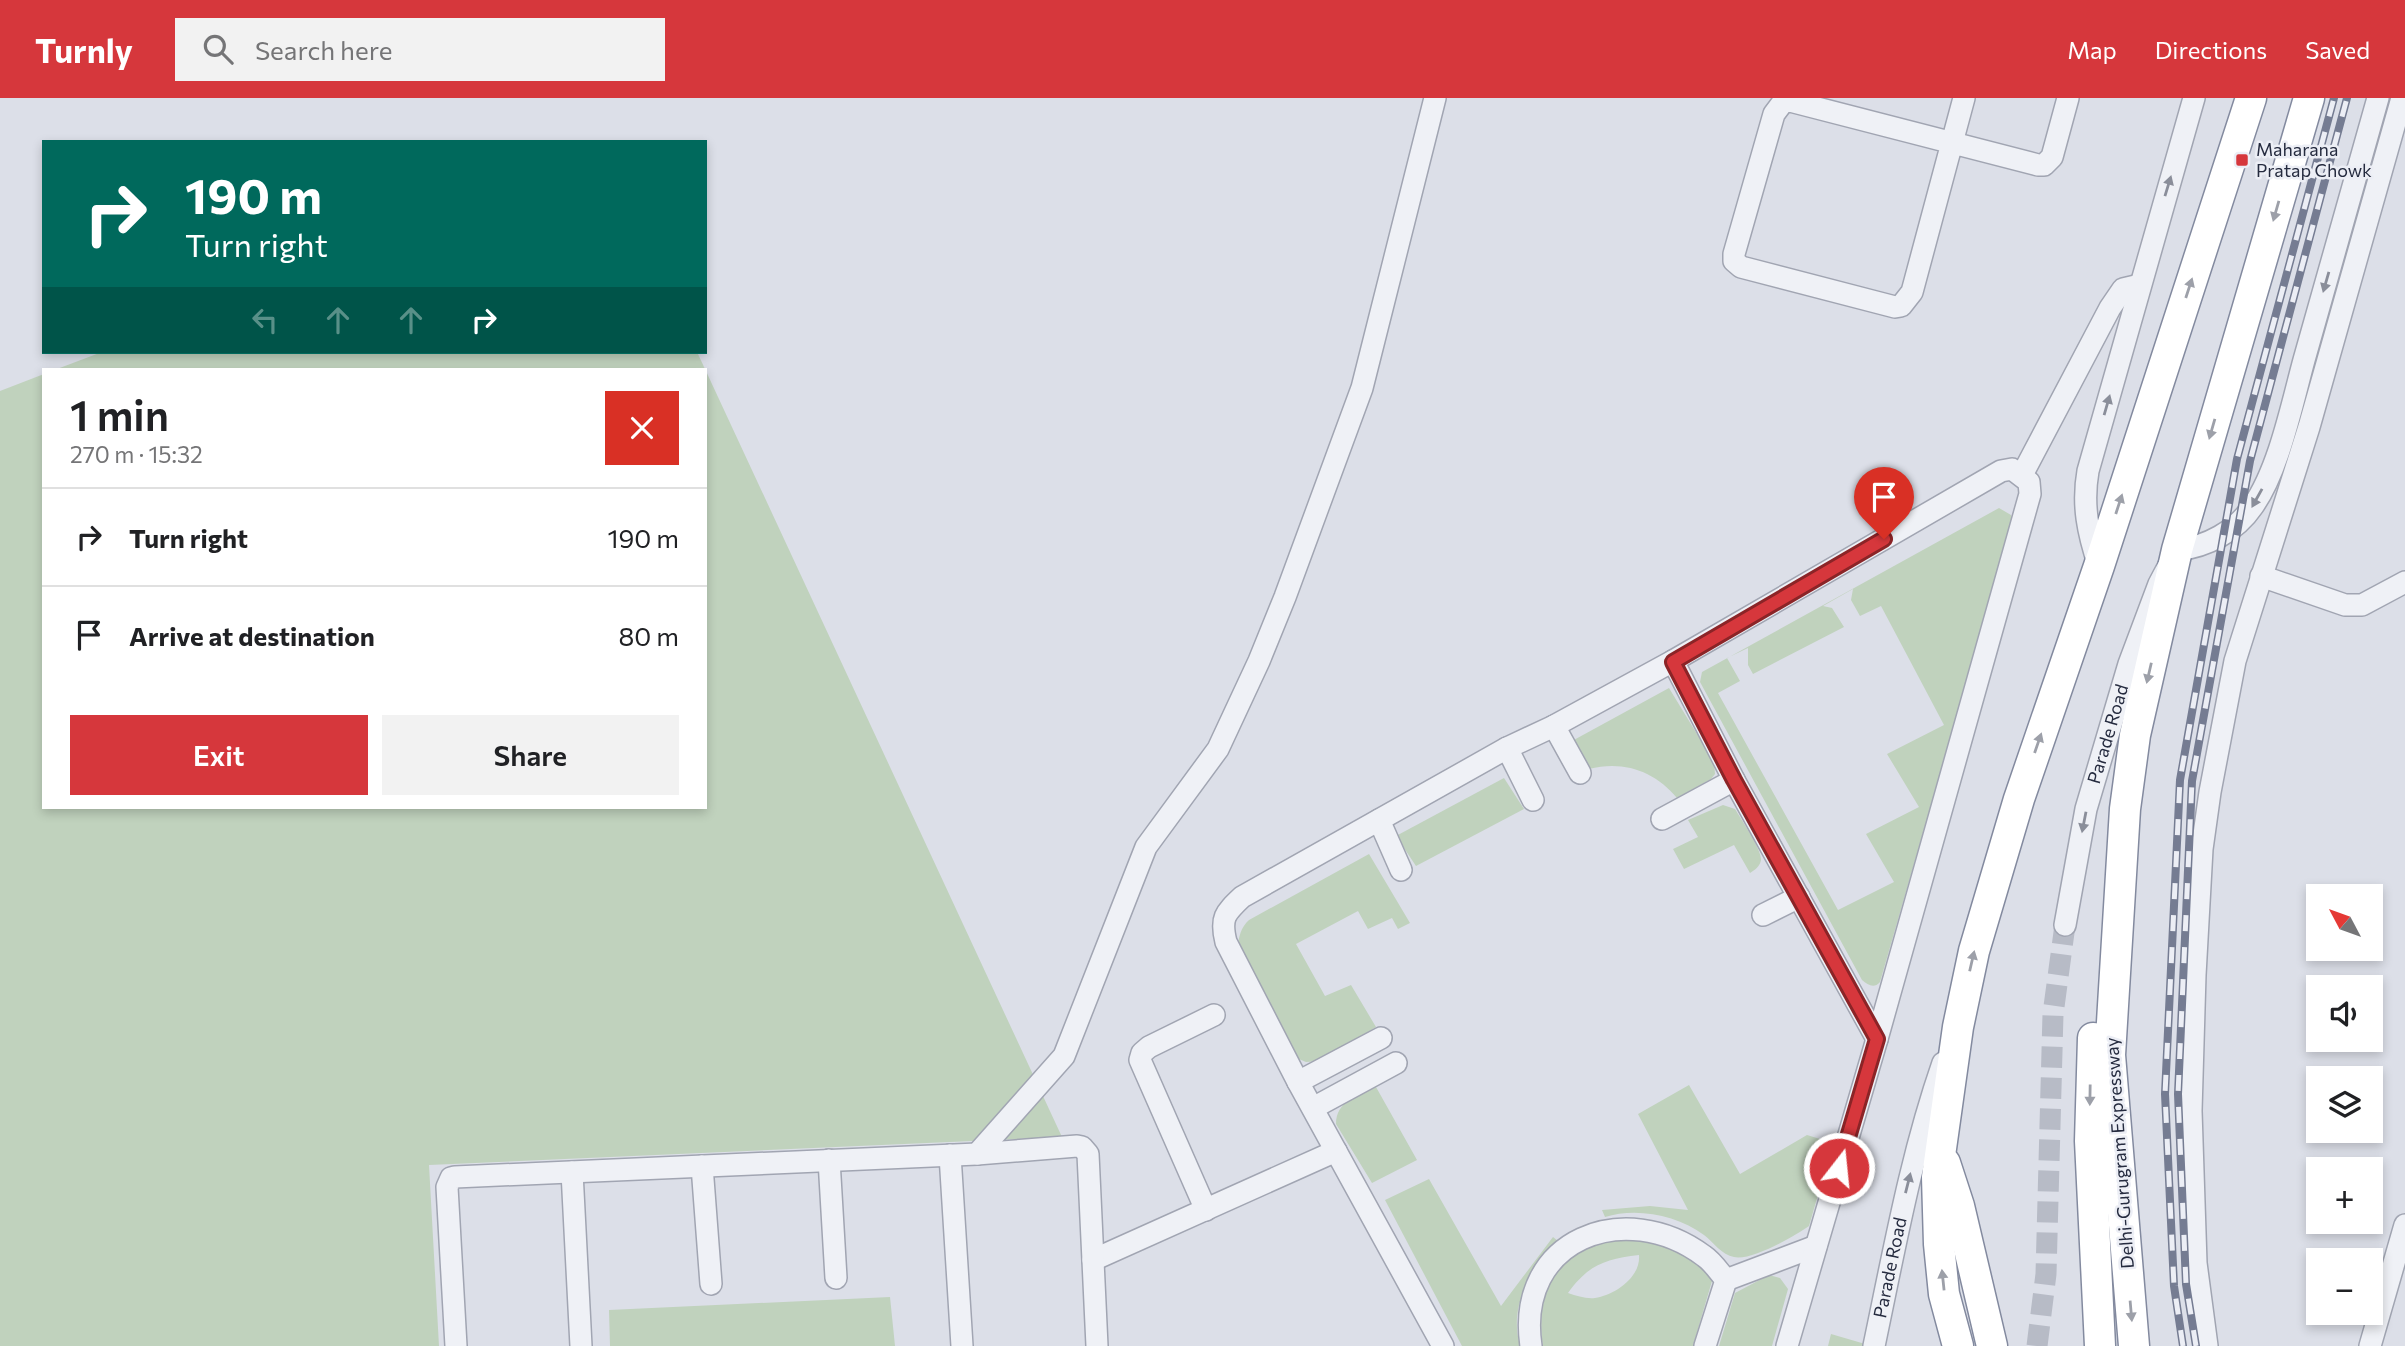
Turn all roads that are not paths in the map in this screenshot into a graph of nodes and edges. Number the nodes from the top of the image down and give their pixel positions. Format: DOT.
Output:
graph roads {
  1 [pos="1435,98"];
  2 [pos="1964,98"];
  3 [pos="2068,98"];
  4 [pos="2194,98"];
  5 [pos="2251,98"];
  6 [pos="2309,98"];
  7 [pos="2378,98"];
  8 [pos="2402,98"];
  9 [pos="1952,142"];
  10 [pos="2140,285"];
  11 [pos="2022,475"];
  12 [pos="2177,550"];
  13 [pos="2099,566"];
  14 [pos="2261,576"];
  15 [pos="2405,582"];
  16 [pos="1673,662"];
  17 [pos="1555,726"];
  18 [pos="1507,748"];
  19 [pos="1580,773"];
  20 [pos="1734,780"];
  21 [pos="1533,800"];
  22 [pos="1662,818"];
  23 [pos="1379,820"];
  24 [pos="1401,870"];
  25 [pos="1799,897"];
  26 [pos="2118,907"];
  27 [pos="1763,915"];
  28 [pos="2065,925"];
  29 [pos="1214,1015"];
  30 [pos="1958,1027"];
  31 [pos="1381,1038"];
  32 [pos="1877,1039"];
  33 [pos="1396,1063"];
  34 [pos="1298,1082"];
  35 [pos="1313,1108"];
  36 [pos="1940,1148"];
  37 [pos="1336,1152"];
  38 [pos="977,1154"];
  39 [pos="950,1155"];
  40 [pos="829,1160"];
  41 [pos="702,1166"];
  42 [pos="572,1172"];
  43 [pos="1206,1210"];
  44 [pos="2405,1224"];
  45 [pos="1816,1246"];
  46 [pos="1093,1260"];
  47 [pos="836,1278"];
  48 [pos="1726,1280"];
  49 [pos="711,1284"];
  50 [pos="456,1346"];
  51 [pos="581,1346"];
  52 [pos="962,1346"];
  53 [pos="1097,1346"];
  54 [pos="1443,1346"];
  55 [pos="1531,1346"];
  56 [pos="1705,1346"];
  57 [pos="1787,1346"];
  58 [pos="1874,1346"];
  59 [pos="1958,1346"];
  60 [pos="1992,1346"];
  61 [pos="2100,1346"];
  62 [pos="2134,1346"];
  63 [pos="2207,1346"];
  64 [pos="2370,1346"];
  1 -- 38 [label="street"];
  2 -- 9 [label="street"];
  3 -- 9 [label="street"];
  10 -- 4 [label="street, one-way"];
  13 -- 5 [label="highway, one-way"];
  6 -- 12 [label="highway, Delhi-Gurugram Expressway, one-way"];
  7 -- 12 [label="street, one-way"];
  8 -- 14 [label="street"];
  9 -- 9 [label="street"];
  10 -- 11 [label="street"];
  13 -- 10 [label="street, one-way"];
  11 -- 16 [label="street"];
  11 -- 32 [label="street"];
  12 -- 26 [label="highway, Delhi-Gurugram Expressway, one-way"];
  12 -- 28 [label="street, Parade Road, one-way"];
  30 -- 13 [label="highway, one-way"];
  14 -- 15 [label="street"];
  14 -- 63 [label="street"];
  16 -- 17 [label="street"];
  16 -- 20 [label="street"];
  17 -- 18 [label="street"];
  17 -- 19 [label="street"];
  18 -- 21 [label="street"];
  18 -- 23 [label="street"];
  20 -- 22 [label="street"];
  20 -- 25 [label="street"];
  23 -- 24 [label="street"];
  23 -- 34 [label="street"];
  25 -- 27 [label="street"];
  25 -- 32 [label="street"];
  26 -- 61 [label="highway, one-way"];
  26 -- 62 [label="highway, Delhi-Gurugram Expressway, one-way"];
  29 -- 43 [label="street"];
  30 -- 36 [label="highway"];
  58 -- 30 [label="street, Parade Road, one-way"];
  31 -- 34 [label="street"];
  32 -- 45 [label="street"];
  33 -- 35 [label="street"];
  34 -- 35 [label="street"];
  35 -- 37 [label="street"];
  59 -- 36 [label="highway, one-way"];
  36 -- 60 [label="highway"];
  37 -- 43 [label="street"];
  37 -- 54 [label="street"];
  38 -- 39 [label="street"];
  38 -- 46 [label="street"];
  39 -- 40 [label="street"];
  39 -- 52 [label="street"];
  40 -- 41 [label="street"];
  40 -- 47 [label="street"];
  41 -- 42 [label="street"];
  41 -- 49 [label="street"];
  42 -- 50 [label="street"];
  42 -- 51 [label="street"];
  43 -- 46 [label="street"];
  44 -- 64 [label="street"];
  45 -- 48 [label="street"];
  45 -- 57 [label="street"];
  46 -- 53 [label="street"];
  48 -- 55 [label="street"];
  48 -- 56 [label="street"];
}
